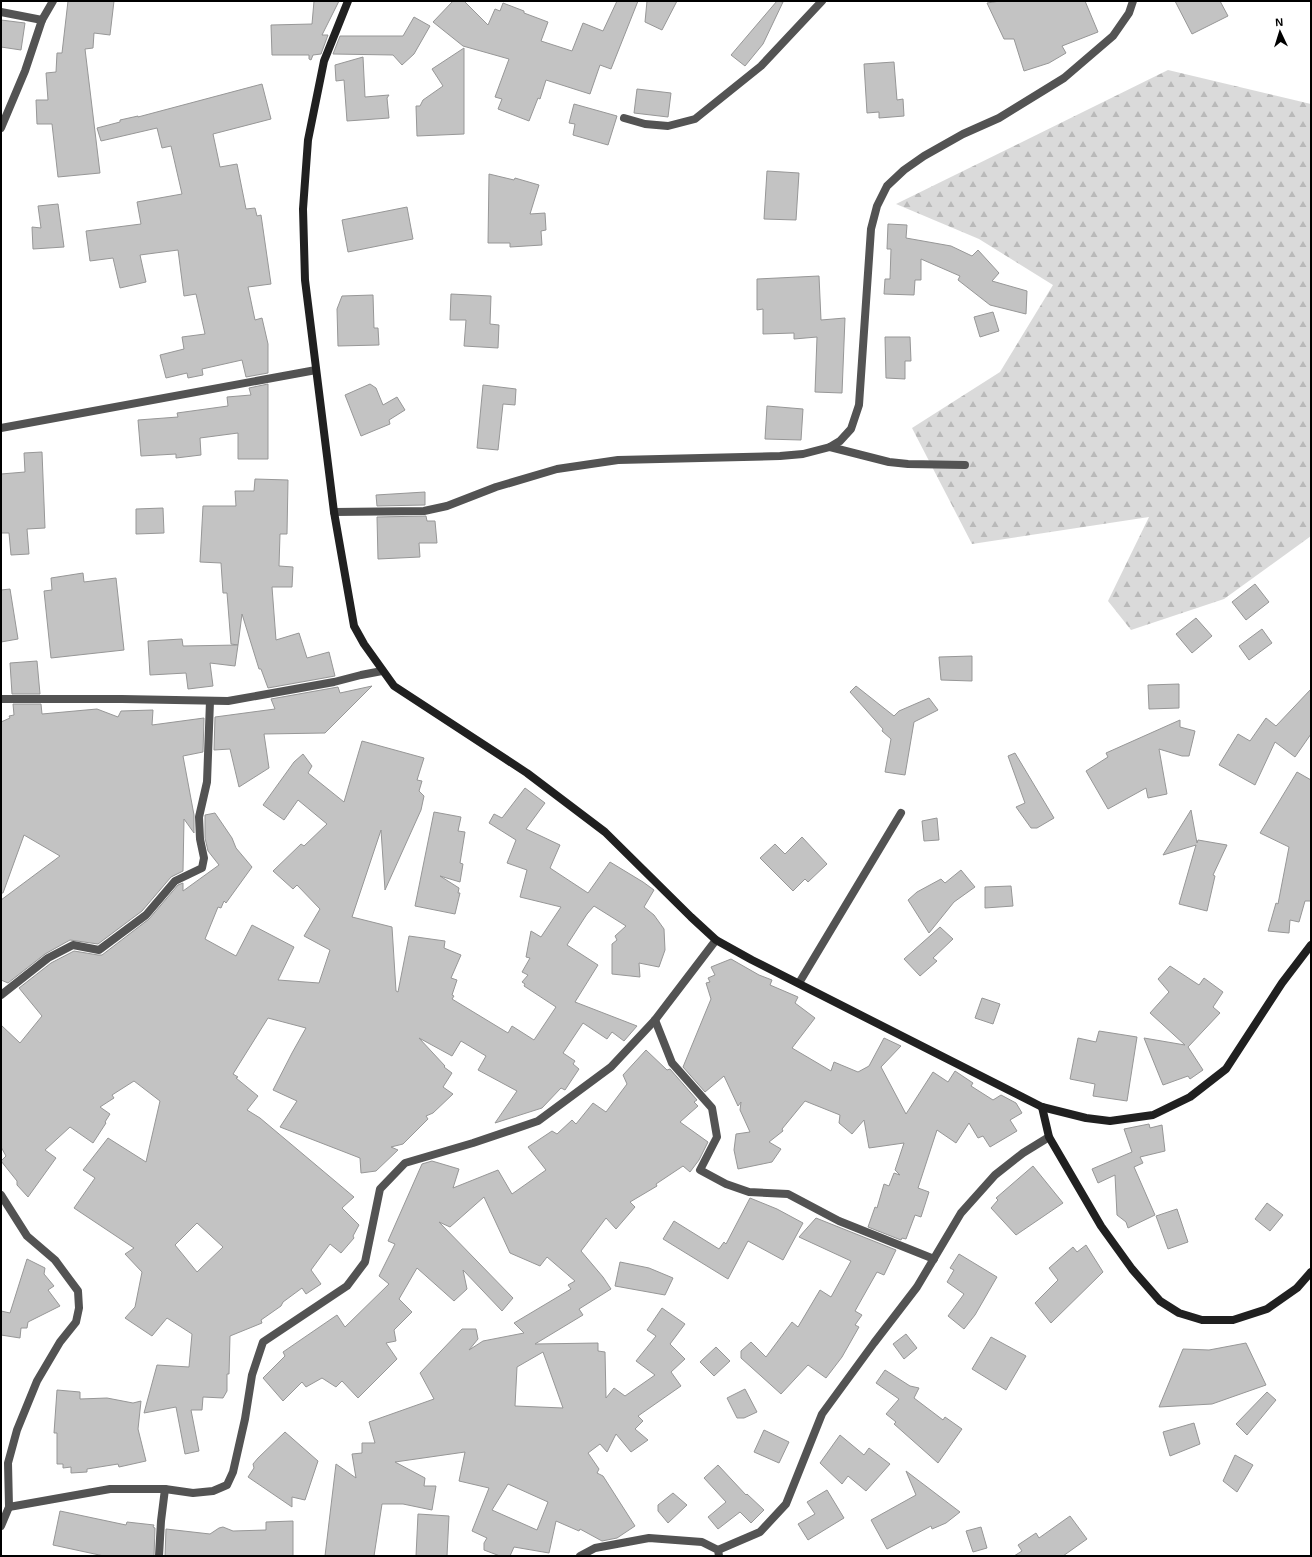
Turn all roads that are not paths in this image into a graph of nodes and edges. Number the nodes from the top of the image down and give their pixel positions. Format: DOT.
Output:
graph roads {
  1 [pos="53,1"];
  2 [pos="348,1"];
  3 [pos="822,1"];
  4 [pos="1133,1"];
  5 [pos="1,12"];
  6 [pos="42,20"];
  7 [pos="624,118"];
  8 [pos="1,128"];
  9 [pos="316,370"];
  10 [pos="1,428"];
  11 [pos="830,447"];
  12 [pos="965,466"];
  13 [pos="334,512"];
  14 [pos="382,671"];
  15 [pos="1,699"];
  16 [pos="210,701"];
  17 [pos="901,813"];
  18 [pos="716,940"];
  19 [pos="1311,945"];
  20 [pos="799,983"];
  21 [pos="1,994"];
  22 [pos="655,1020"];
  23 [pos="1042,1107"];
  24 [pos="1049,1136"];
  25 [pos="1,1195"];
  26 [pos="934,1259"];
  27 [pos="1311,1272"];
  28 [pos="165,1489"];
  29 [pos="10,1507"];
  30 [pos="1,1526"];
  31 [pos="718,1553"];
  32 [pos="159,1556"];
  33 [pos="580,1556"];
  1 -- 6 [label="street"];
  2 -- 9 [label="street"];
  3 -- 7 [label="street"];
  4 -- 11 [label="street"];
  5 -- 6 [label="street"];
  6 -- 8 [label="street"];
  9 -- 10 [label="street"];
  9 -- 13 [label="street"];
  11 -- 12 [label="street"];
  11 -- 13 [label="street"];
  13 -- 14 [label="street"];
  14 -- 16 [label="street"];
  14 -- 18 [label="street"];
  15 -- 16 [label="street"];
  16 -- 21 [label="street"];
  17 -- 20 [label="street"];
  18 -- 20 [label="street"];
  18 -- 22 [label="street"];
  19 -- 23 [label="street"];
  20 -- 23 [label="street"];
  22 -- 26 [label="street"];
  22 -- 28 [label="street"];
  23 -- 24 [label="street"];
  24 -- 26 [label="street"];
  24 -- 27 [label="street"];
  25 -- 29 [label="street"];
  26 -- 31 [label="street"];
  28 -- 29 [label="street"];
  28 -- 32 [label="street"];
  29 -- 30 [label="street"];
  31 -- 33 [label="street"];
}
